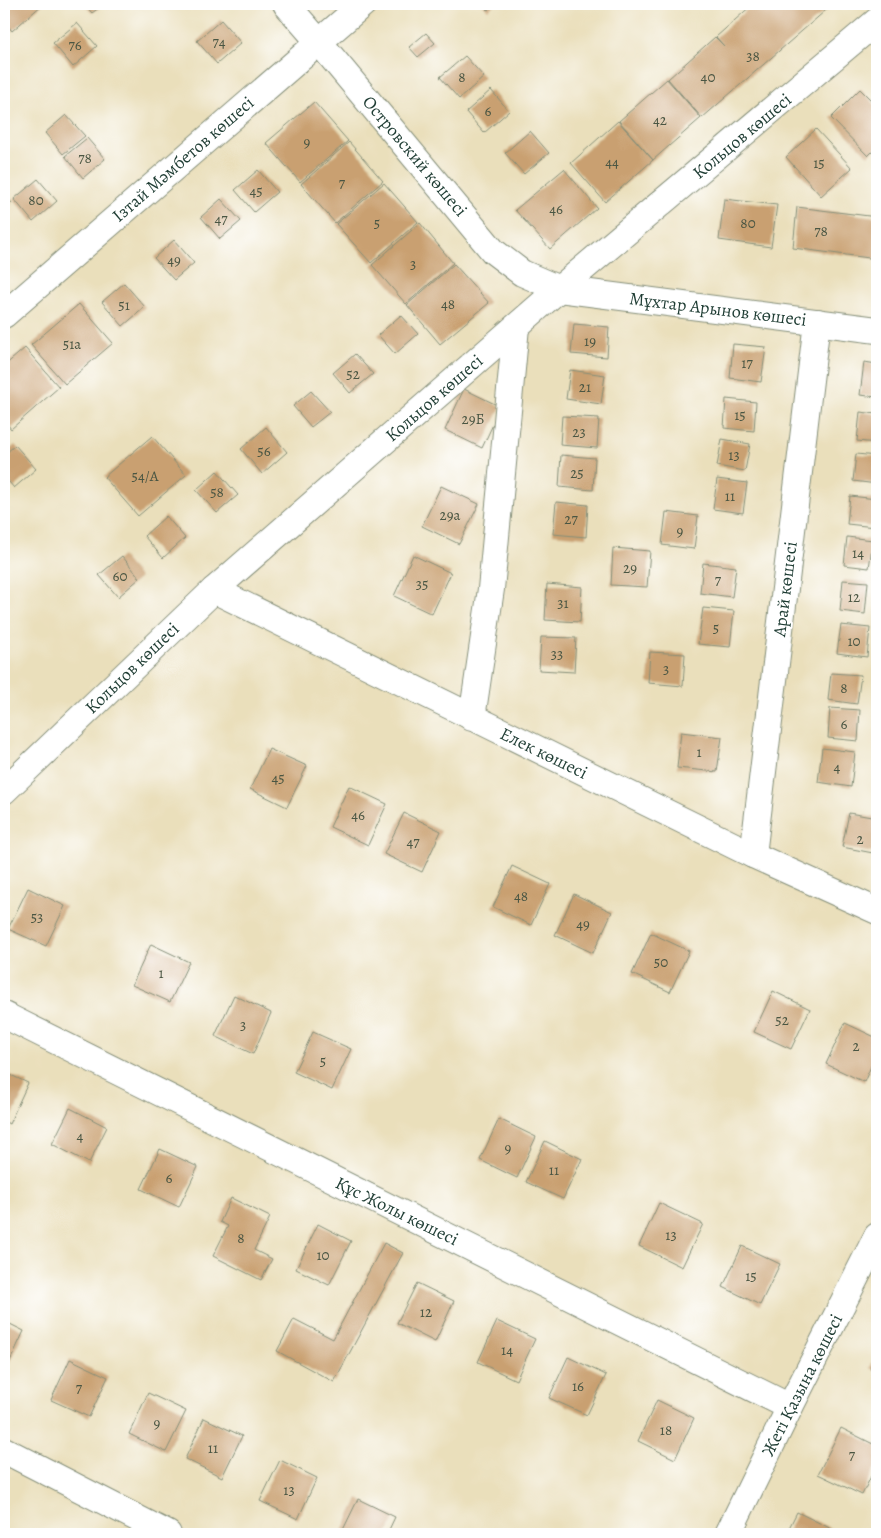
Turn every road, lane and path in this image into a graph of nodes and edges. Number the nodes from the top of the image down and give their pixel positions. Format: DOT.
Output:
graph roads {
  1 [pos="286,4"];
  2 [pos="363,4"];
  3 [pos="877,20"];
  4 [pos="867,41"];
  5 [pos="320,42"];
  6 [pos="560,289"];
  7 [pos="4,315"];
  8 [pos="817,322"];
  9 [pos="516,327"];
  10 [pos="877,330"];
  11 [pos="214,590"];
  12 [pos="472,718"];
  13 [pos="4,791"];
  14 [pos="753,855"];
  15 [pos="877,911"];
  16 [pos="4,1014"];
  17 [pos="877,1236"];
  18 [pos="790,1406"];
  19 [pos="4,1450"];
  20 [pos="168,1534"];
  21 [pos="728,1534"];
  1 -- 5 [label="street, Островский көшесі"];
  2 -- 5 [label="street, Ізтай Мәмбетов көшесі"];
  3 -- 4 [label="street, Кольцов көшесі"];
  4 -- 6 [label="street, Кольцов көшесі"];
  5 -- 6 [label="street, Островский көшесі"];
  5 -- 7 [label="street, Ізтай Мәмбетов көшесі"];
  6 -- 8 [label="street, Мұхтар Арынов көшесі"];
  6 -- 9 [label="street, Кольцов көшесі"];
  8 -- 10 [label="street, Мұхтар Арынов көшесі"];
  8 -- 14 [label="street, Арай көшесі"];
  9 -- 11 [label="street, Кольцов көшесі"];
  9 -- 12 [label="street"];
  11 -- 12 [label="street, Елек көшесі"];
  11 -- 13 [label="street, Кольцов көшесі"];
  12 -- 14 [label="street, Елек көшесі"];
  14 -- 15 [label="street, Елек көшесі"];
  16 -- 18 [label="street, Құс Жолы көшесі"];
  17 -- 18 [label="street, Жеті Қазына көшесі"];
  18 -- 21 [label="street, Жеті Қазына көшесі"];
  19 -- 20 [label="street"];
}
